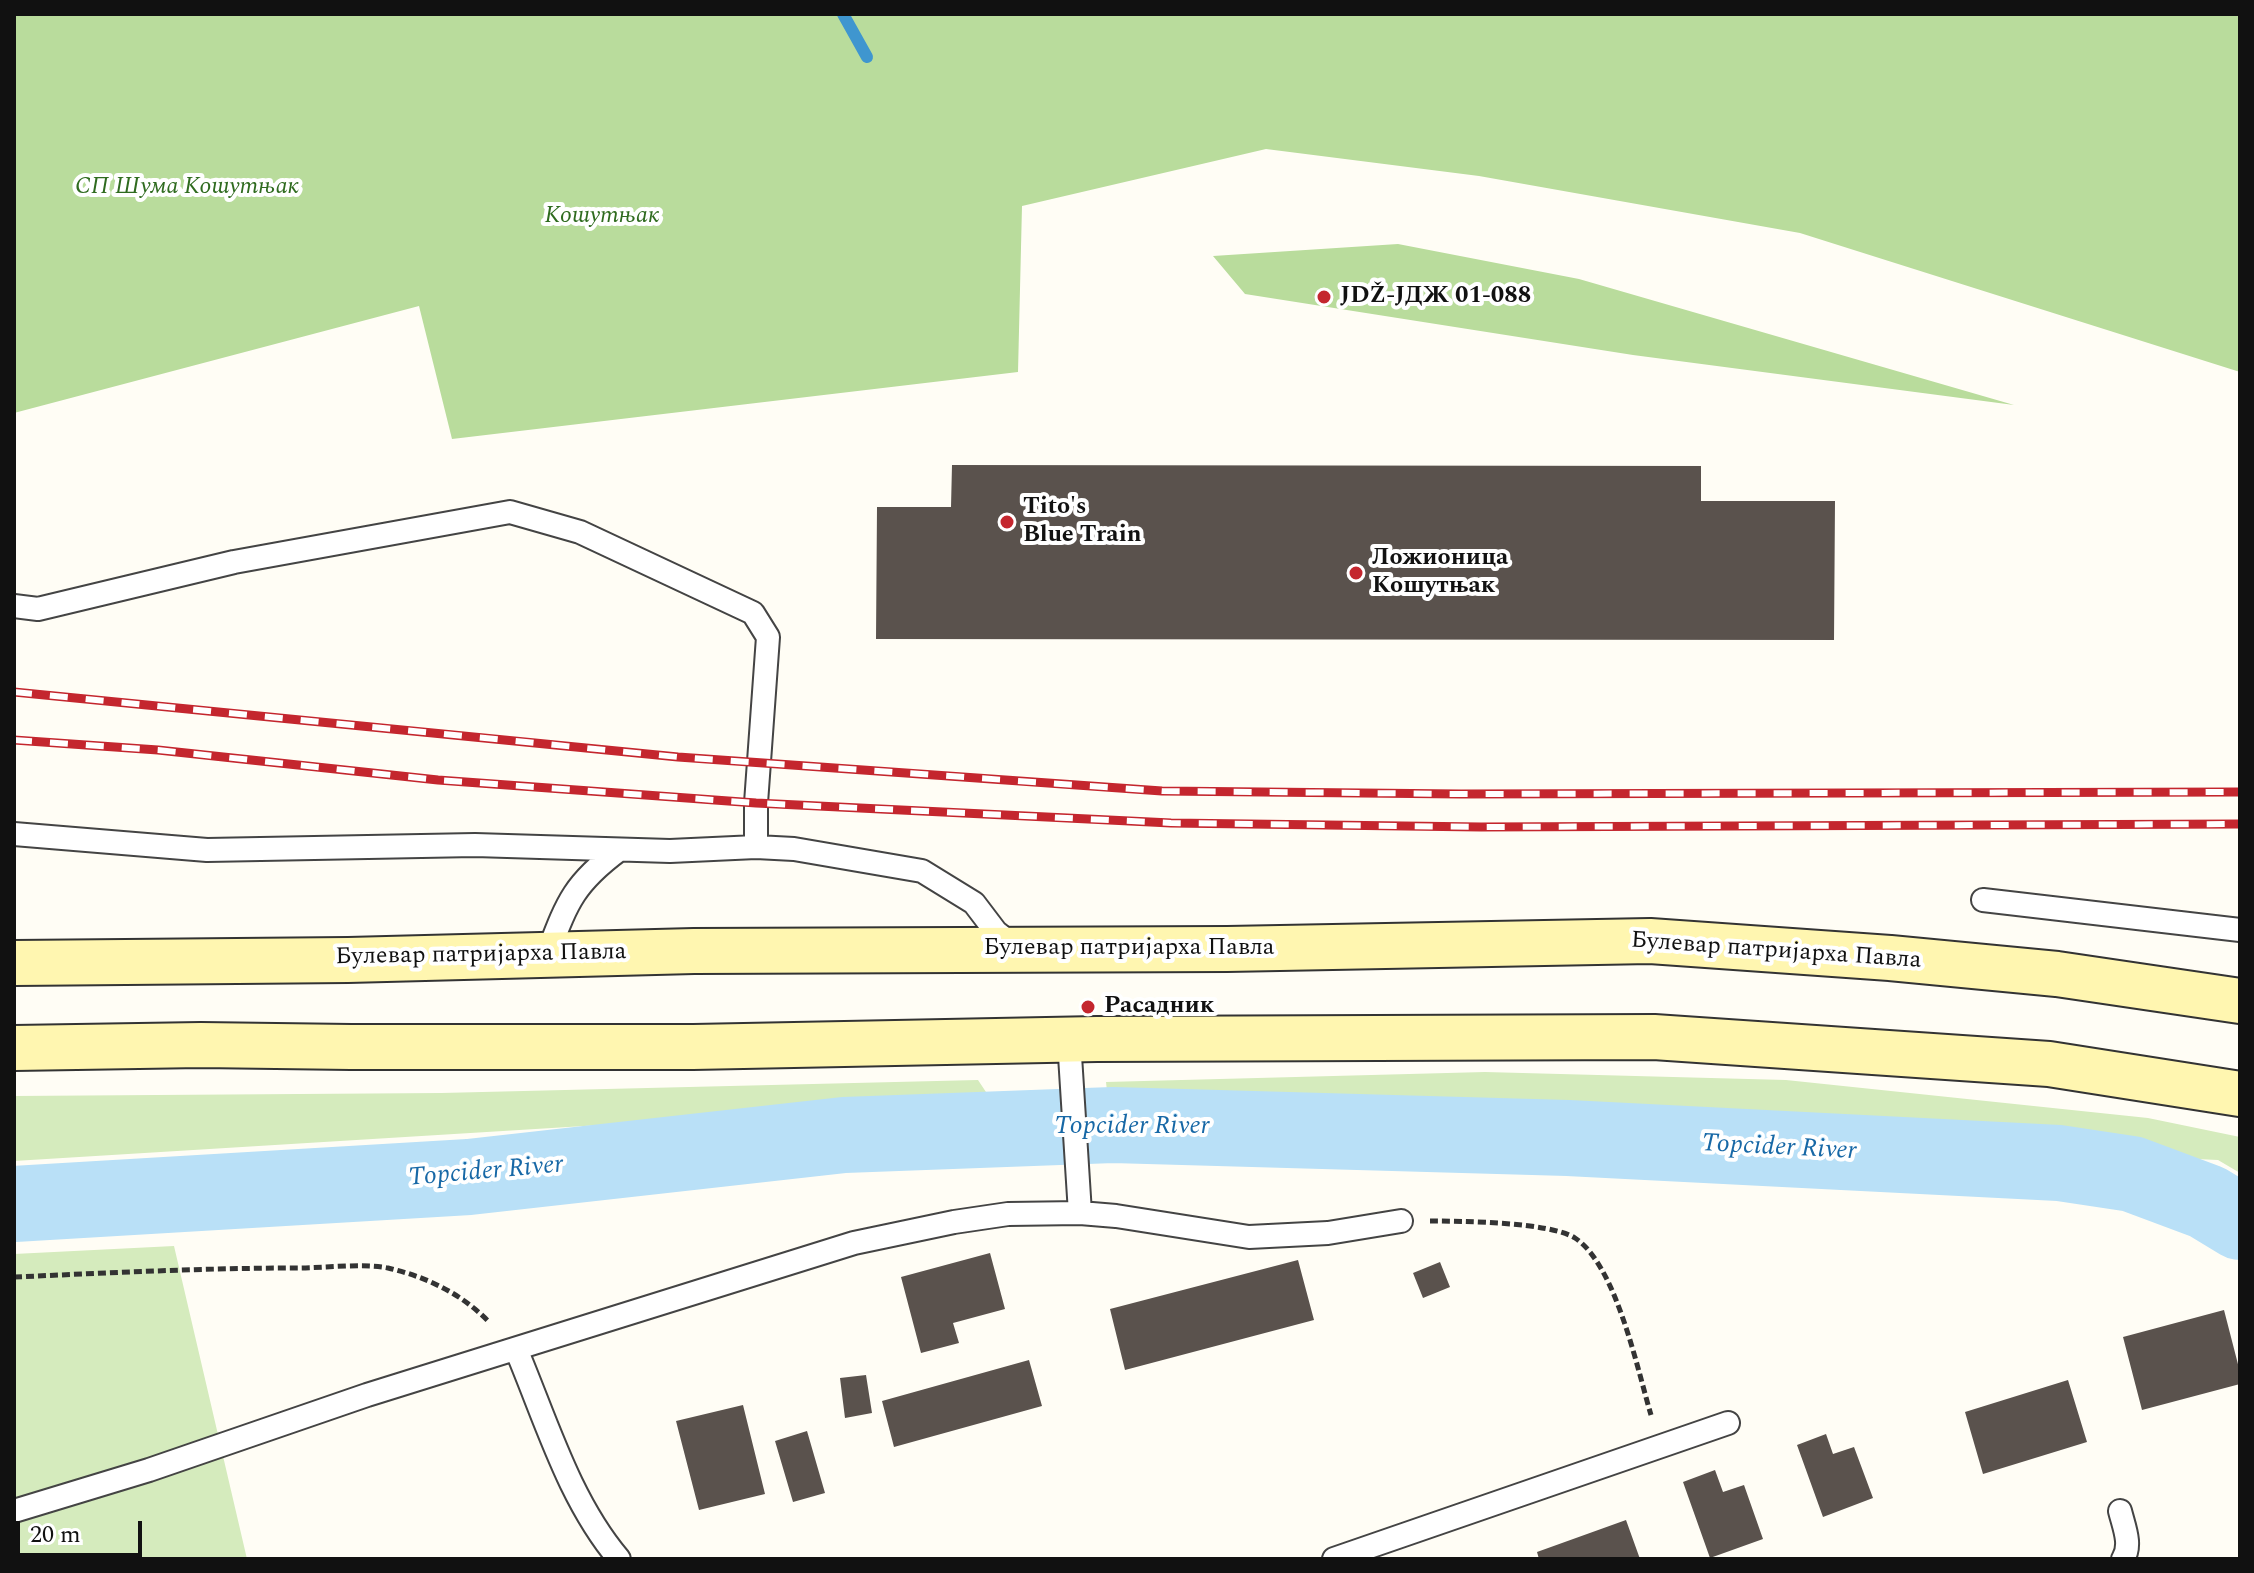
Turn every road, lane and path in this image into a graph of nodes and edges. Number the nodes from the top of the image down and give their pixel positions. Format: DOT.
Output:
graph roads {
  1 [pos="14,606"];
  2 [pos="14,834"];
  3 [pos="756,847"];
  4 [pos="619,850"];
  5 [pos="1983,900"];
  6 [pos="2240,930"];
  7 [pos="1017,949"];
  8 [pos="547,955"];
  9 [pos="14,963"];
  10 [pos="2240,1001"];
  11 [pos="14,1048"];
  12 [pos="1070,1051"];
  13 [pos="2240,1094"];
  14 [pos="1080,1213"];
  15 [pos="1401,1221"];
  16 [pos="14,1277"];
  17 [pos="516,1349"];
  18 [pos="1728,1423"];
  19 [pos="1661,1446"];
  20 [pos="14,1511"];
  21 [pos="2120,1511"];
  22 [pos="619,1559"];
  23 [pos="1334,1559"];
  24 [pos="2123,1559"];
  1 -- 3 [label="lane"];
  2 -- 4 [label="lane"];
  3 -- 4 [label="lane"];
  3 -- 7 [label="lane"];
  4 -- 8 [label="lane"];
  5 -- 6 [label="lane"];
  7 -- 8 [label="main road, Булевар патријарха Павла"];
  7 -- 10 [label="main road, Булевар патријарха Павла"];
  8 -- 9 [label="main road, Булевар патријарха Павла"];
  11 -- 12 [label="main road"];
  12 -- 13 [label="main road"];
  12 -- 14 [label="lane"];
  14 -- 15 [label="lane"];
  14 -- 17 [label="lane"];
  15 -- 19 [label="path"];
  16 -- 17 [label="path"];
  17 -- 20 [label="lane"];
  17 -- 22 [label="lane"];
  18 -- 19 [label="lane"];
  19 -- 23 [label="lane"];
  21 -- 24 [label="lane"];
}
